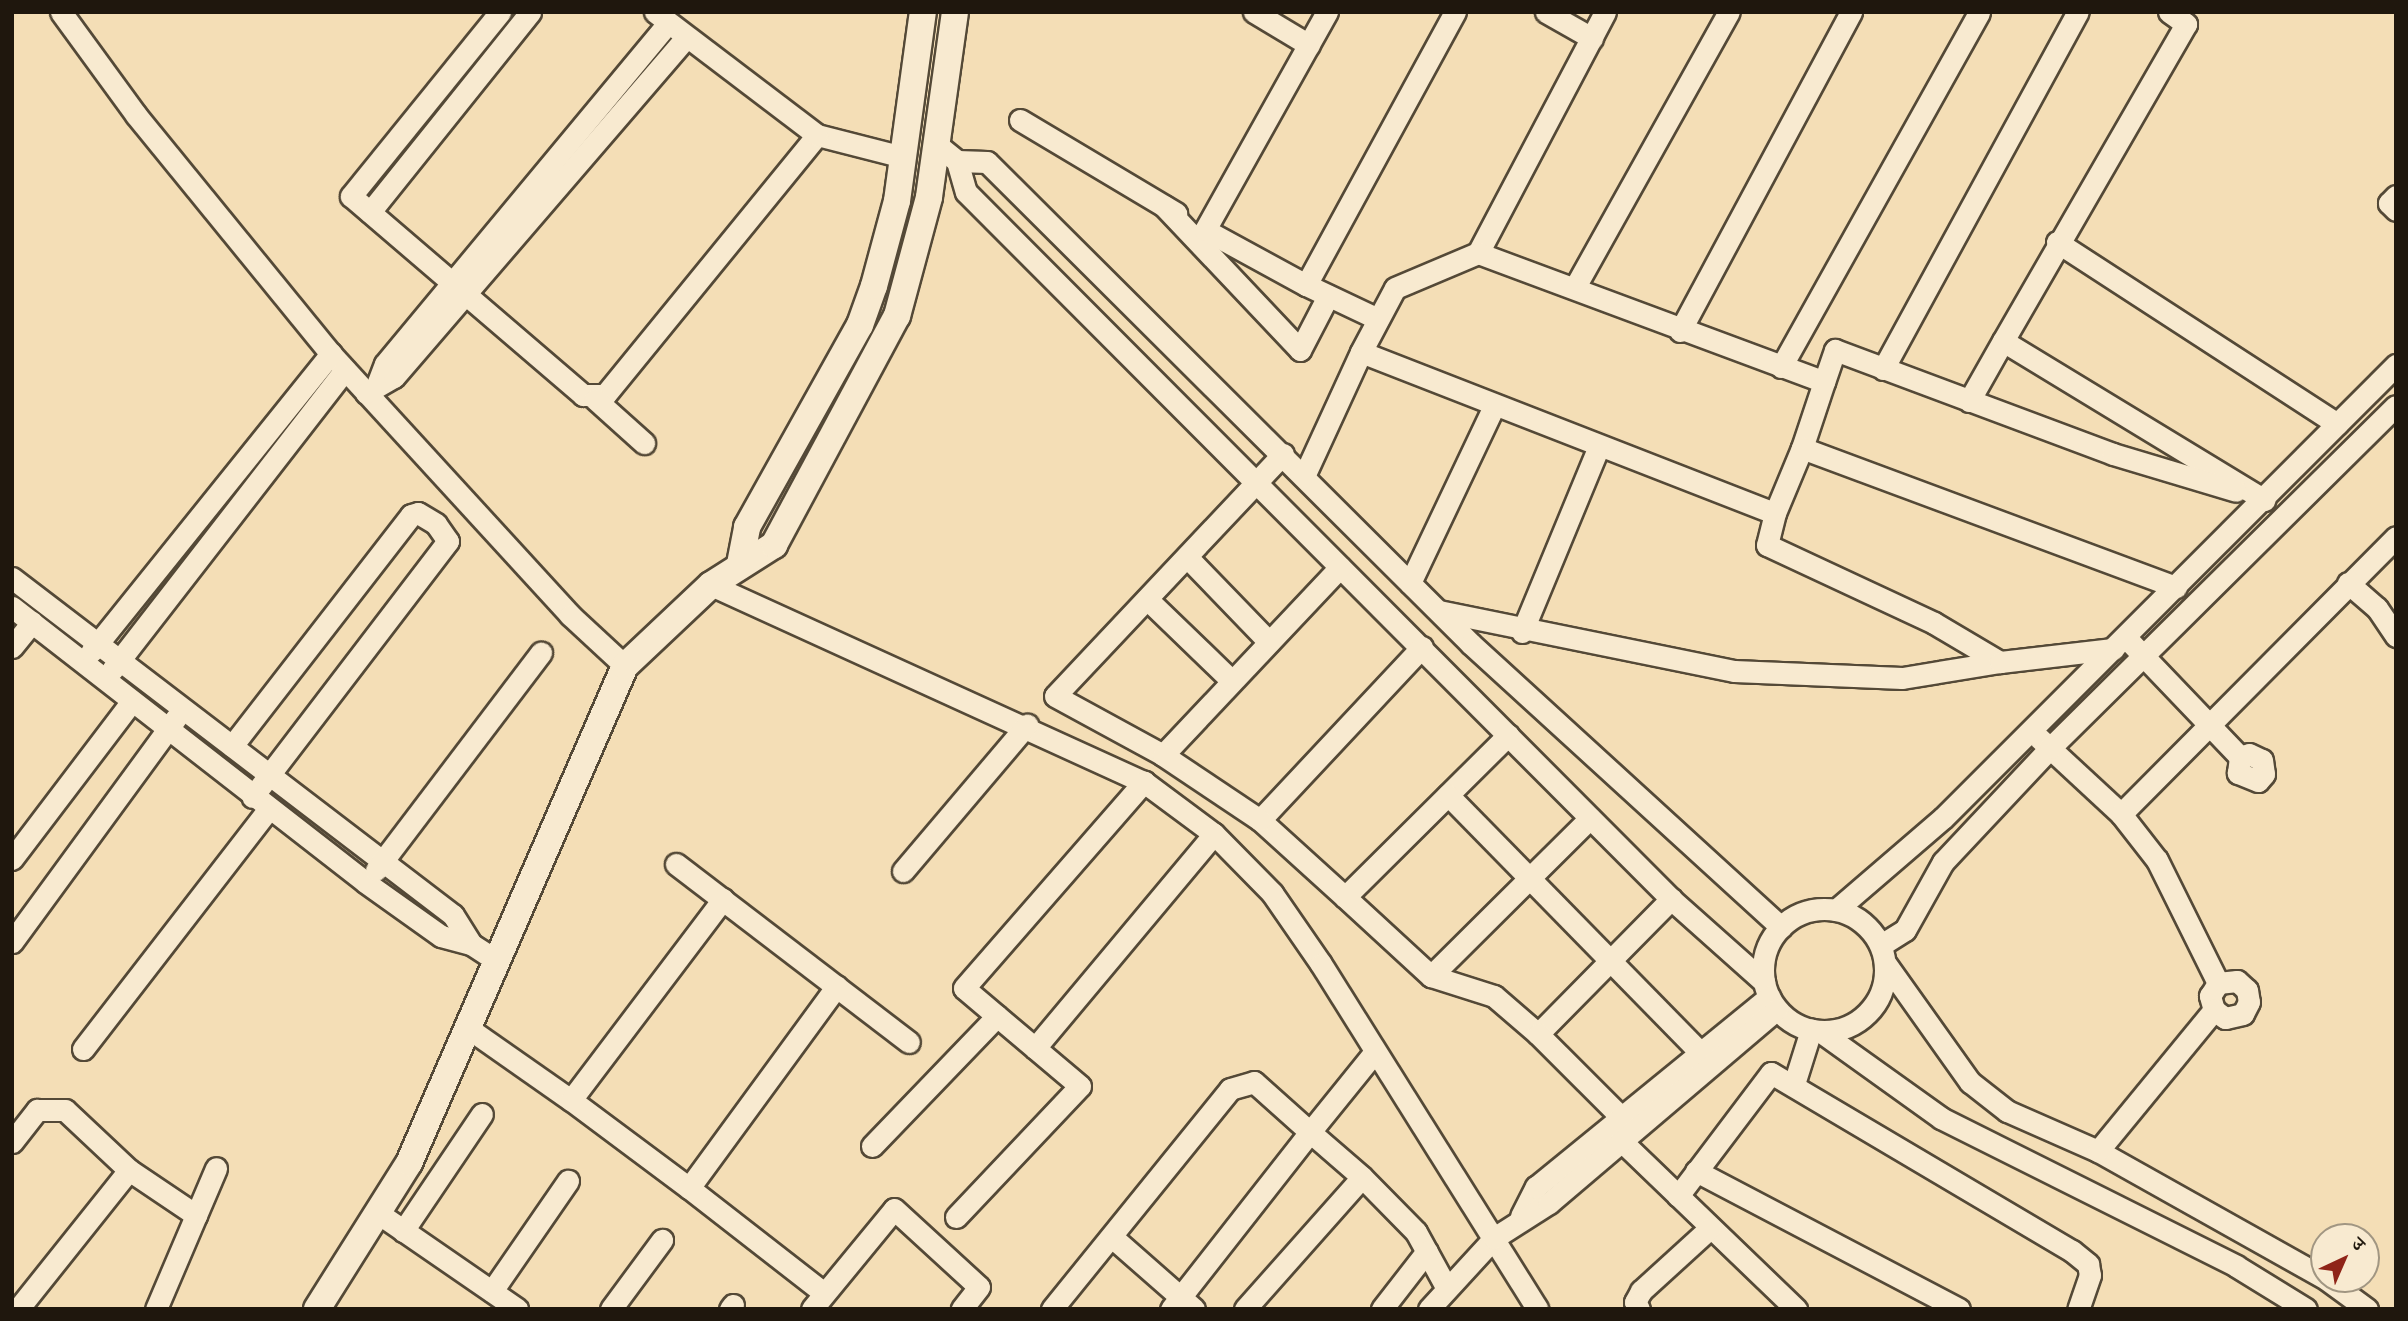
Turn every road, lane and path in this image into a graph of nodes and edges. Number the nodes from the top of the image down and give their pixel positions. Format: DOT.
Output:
graph roads {
  1 [pos="61,12"];
  2 [pos="500,12"];
  3 [pos="530,12"];
  4 [pos="923,12"];
  5 [pos="955,12"];
  6 [pos="1254,12"];
  7 [pos="1327,12"];
  8 [pos="1455,12"];
  9 [pos="1546,12"];
  10 [pos="1605,12"];
  11 [pos="1730,12"];
  12 [pos="1851,12"];
  13 [pos="1979,12"];
  14 [pos="2078,12"];
  15 [pos="2169,12"];
  16 [pos="661,18"];
  17 [pos="686,38"];
  18 [pos="1592,38"];
  19 [pos="1309,45"];
  20 [pos="1020,120"];
  21 [pos="817,135"];
  22 [pos="936,144"];
  23 [pos="903,157"];
  24 [pos="957,161"];
  25 [pos="2396,196"];
  26 [pos="1164,206"];
  27 [pos="2396,210"];
  28 [pos="370,212"];
  29 [pos="1205,230"];
  30 [pos="2057,242"];
  31 [pos="1478,253"];
  32 [pos="461,285"];
  33 [pos="1306,285"];
  34 [pos="1574,288"];
  35 [pos="1328,296"];
  36 [pos="1378,319"];
  37 [pos="1680,331"];
  38 [pos="2003,341"];
  39 [pos="1361,352"];
  40 [pos="331,354"];
  41 [pos="2396,365"];
  42 [pos="1781,367"];
  43 [pos="1883,369"];
  44 [pos="345,370"];
  45 [pos="1824,382"];
  46 [pos="372,388"];
  47 [pos="595,399"];
  48 [pos="1969,401"];
  49 [pos="2396,406"];
  50 [pos="1493,408"];
  51 [pos="2337,424"];
  52 [pos="644,443"];
  53 [pos="1599,446"];
  54 [pos="1802,449"];
  55 [pos="1283,454"];
  56 [pos="1304,474"];
  57 [pos="1260,481"];
  58 [pos="2265,500"];
  59 [pos="1776,513"];
  60 [pos="2396,537"];
  61 [pos="1187,558"];
  62 [pos="740,564"];
  63 [pos="1340,567"];
  64 [pos="12,578"];
  65 [pos="1410,583"];
  66 [pos="2348,583"];
  67 [pos="711,585"];
  68 [pos="2176,587"];
  69 [pos="1147,599"];
  70 [pos="12,607"];
  71 [pos="1440,611"];
  72 [pos="32,622"];
  73 [pos="1522,632"];
  74 [pos="2393,632"];
  75 [pos="1269,642"];
  76 [pos="98,643"];
  77 [pos="2119,643"];
  78 [pos="1471,644"];
  79 [pos="1422,646"];
  80 [pos="12,647"];
  81 [pos="541,653"];
  82 [pos="2142,654"];
  83 [pos="121,659"];
  84 [pos="2000,662"];
  85 [pos="82,663"];
  86 [pos="625,666"];
  87 [pos="1444,671"];
  88 [pos="104,680"];
  89 [pos="1232,681"];
  90 [pos="132,701"];
  91 [pos="184,708"];
  92 [pos="1027,725"];
  93 [pos="2208,726"];
  94 [pos="168,729"];
  95 [pos="2031,731"];
  96 [pos="1508,735"];
  97 [pos="232,746"];
  98 [pos="2050,748"];
  99 [pos="1163,754"];
  100 [pos="2240,757"];
  101 [pos="269,776"];
  102 [pos="1144,782"];
  103 [pos="1448,795"];
  104 [pos="260,803"];
  105 [pos="2121,814"];
  106 [pos="1590,818"];
  107 [pos="1260,820"];
  108 [pos="1214,834"];
  109 [pos="12,859"];
  110 [pos="383,861"];
  111 [pos="676,864"];
  112 [pos="903,871"];
  113 [pos="1530,878"];
  114 [pos="365,882"];
  115 [pos="1345,897"];
  116 [pos="723,899"];
  117 [pos="1671,899"];
  118 [pos="1836,910"];
  119 [pos="1781,927"];
  120 [pos="12,942"];
  121 [pos="471,944"];
  122 [pos="1883,955"];
  123 [pos="497,961"];
  124 [pos="1610,961"];
  125 [pos="1432,976"];
  126 [pos="2218,984"];
  127 [pos="836,986"];
  128 [pos="1770,996"];
  129 [pos="2214,1010"];
  130 [pos="997,1016"];
  131 [pos="468,1028"];
  132 [pos="1816,1031"];
  133 [pos="1538,1034"];
  134 [pos="909,1042"];
  135 [pos="83,1048"];
  136 [pos="1035,1048"];
  137 [pos="1700,1052"];
  138 [pos="1374,1053"];
  139 [pos="1794,1084"];
  140 [pos="571,1100"];
  141 [pos="482,1114"];
  142 [pos="1615,1128"];
  143 [pos="1310,1132"];
  144 [pos="12,1142"];
  145 [pos="872,1146"];
  146 [pos="2098,1151"];
  147 [pos="216,1168"];
  148 [pos="129,1170"];
  149 [pos="1696,1171"];
  150 [pos="1362,1177"];
  151 [pos="568,1181"];
  152 [pos="2160,1184"];
  153 [pos="689,1188"];
  154 [pos="1678,1196"];
  155 [pos="378,1213"];
  156 [pos="196,1214"];
  157 [pos="956,1217"];
  158 [pos="2143,1219"];
  159 [pos="1710,1228"];
  160 [pos="403,1231"];
  161 [pos="1112,1237"];
  162 [pos="1494,1238"];
  163 [pos="662,1240"];
  164 [pos="1427,1251"];
  165 [pos="2310,1269"];
  166 [pos="1446,1285"];
  167 [pos="492,1291"];
  168 [pos="2345,1293"];
  169 [pos="818,1301"];
  170 [pos="1182,1305"];
  171 [pos="18,1309"];
  172 [pos="156,1309"];
  173 [pos="317,1309"];
  174 [pos="517,1309"];
  175 [pos="611,1309"];
  176 [pos="962,1309"];
  177 [pos="1052,1309"];
  178 [pos="1245,1309"];
  179 [pos="1382,1309"];
  180 [pos="1429,1309"];
  181 [pos="1537,1309"];
  182 [pos="1639,1309"];
  183 [pos="1796,1309"];
  184 [pos="1958,1309"];
  185 [pos="2078,1309"];
  186 [pos="2306,1309"];
  187 [pos="2367,1309"];
  1 -- 40 [label="street"];
  2 -- 28 [label="street"];
  3 -- 28 [label="street"];
  4 -- 23 [label="street"];
  5 -- 22 [label="street"];
  6 -- 19 [label="street"];
  7 -- 19 [label="street"];
  8 -- 33 [label="street"];
  9 -- 18 [label="street"];
  10 -- 18 [label="street"];
  11 -- 34 [label="street"];
  12 -- 37 [label="street"];
  13 -- 42 [label="street"];
  14 -- 43 [label="street"];
  15 -- 30 [label="street"];
  16 -- 17 [label="street"];
  16 -- 32 [label="street"];
  17 -- 21 [label="street"];
  17 -- 32 [label="street"];
  18 -- 31 [label="street"];
  19 -- 29 [label="street"];
  20 -- 26 [label="street"];
  21 -- 23 [label="street"];
  21 -- 47 [label="street"];
  22 -- 24 [label="street"];
  22 -- 62 [label="street"];
  23 -- 62 [label="street"];
  24 -- 55 [label="street"];
  24 -- 57 [label="street"];
  25 -- 27 [label="street"];
  26 -- 29 [label="street"];
  26 -- 35 [label="street"];
  28 -- 32 [label="street"];
  29 -- 33 [label="street"];
  30 -- 38 [label="street"];
  30 -- 51 [label="street"];
  31 -- 34 [label="street"];
  31 -- 36 [label="street"];
  32 -- 46 [label="street"];
  32 -- 47 [label="street"];
  33 -- 35 [label="street"];
  34 -- 37 [label="street"];
  35 -- 36 [label="street"];
  36 -- 39 [label="street"];
  37 -- 42 [label="street"];
  38 -- 48 [label="street"];
  38 -- 58 [label="street"];
  39 -- 50 [label="street"];
  39 -- 56 [label="street"];
  40 -- 44 [label="street"];
  40 -- 76 [label="street"];
  41 -- 51 [label="street"];
  42 -- 45 [label="street"];
  43 -- 45 [label="street"];
  43 -- 48 [label="street"];
  44 -- 46 [label="street"];
  44 -- 83 [label="street"];
  45 -- 54 [label="street"];
  46 -- 86 [label="street"];
  47 -- 52 [label="street"];
  48 -- 58 [label="street"];
  49 -- 82 [label="street"];
  50 -- 53 [label="street"];
  50 -- 65 [label="street"];
  51 -- 58 [label="street"];
  53 -- 59 [label="street"];
  53 -- 73 [label="street"];
  54 -- 59 [label="street"];
  54 -- 68 [label="street"];
  55 -- 56 [label="street"];
  55 -- 57 [label="street"];
  56 -- 65 [label="street"];
  57 -- 61 [label="street"];
  57 -- 63 [label="street"];
  58 -- 68 [label="street"];
  59 -- 84 [label="street"];
  60 -- 66 [label="street"];
  61 -- 69 [label="street"];
  61 -- 75 [label="street"];
  62 -- 67 [label="street"];
  63 -- 75 [label="street"];
  63 -- 79 [label="street"];
  64 -- 76 [label="street"];
  65 -- 71 [label="street"];
  66 -- 74 [label="street"];
  66 -- 93 [label="street"];
  67 -- 86 [label="street"];
  67 -- 92 [label="street"];
  68 -- 77 [label="street"];
  69 -- 89 [label="street"];
  69 -- 99 [label="street"];
  70 -- 72 [label="street"];
  71 -- 73 [label="street"];
  71 -- 78 [label="street"];
  72 -- 80 [label="street"];
  72 -- 85 [label="street"];
  73 -- 84 [label="street"];
  75 -- 89 [label="street"];
  76 -- 83 [label="street"];
  76 -- 85 [label="street"];
  77 -- 82 [label="street"];
  77 -- 84 [label="street"];
  77 -- 95 [label="street"];
  78 -- 87 [label="street"];
  78 -- 119 [label="street"];
  79 -- 87 [label="street"];
  79 -- 107 [label="street"];
  81 -- 110 [label="street"];
  82 -- 93 [label="street"];
  82 -- 98 [label="street"];
  83 -- 88 [label="street"];
  83 -- 91 [label="street"];
  85 -- 88 [label="street"];
  86 -- 123 [label="street"];
  87 -- 96 [label="street"];
  88 -- 90 [label="street"];
  89 -- 99 [label="street"];
  90 -- 94 [label="street"];
  90 -- 109 [label="street"];
  91 -- 94 [label="street"];
  91 -- 97 [label="street"];
  92 -- 102 [label="street"];
  92 -- 112 [label="street"];
  93 -- 100 [label="street"];
  93 -- 105 [label="street"];
  94 -- 104 [label="street"];
  94 -- 120 [label="street"];
  95 -- 98 [label="street"];
  95 -- 118 [label="street"];
  96 -- 103 [label="street"];
  96 -- 106 [label="street"];
  97 -- 101 [label="street"];
  97 -- 101 [label="street"];
  98 -- 105 [label="street"];
  98 -- 122 [label="street"];
  99 -- 107 [label="street"];
  101 -- 104 [label="street"];
  101 -- 110 [label="street"];
  102 -- 108 [label="street"];
  102 -- 130 [label="street"];
  103 -- 113 [label="street"];
  103 -- 115 [label="street"];
  104 -- 114 [label="street"];
  104 -- 135 [label="street"];
  105 -- 126 [label="street"];
  106 -- 113 [label="street"];
  106 -- 117 [label="street"];
  107 -- 115 [label="street"];
  108 -- 136 [label="street"];
  108 -- 138 [label="street"];
  110 -- 114 [label="street"];
  110 -- 121 [label="street"];
  111 -- 116 [label="street"];
  113 -- 124 [label="street"];
  113 -- 125 [label="street"];
  114 -- 121 [label="street"];
  115 -- 125 [label="street"];
  116 -- 127 [label="street"];
  116 -- 140 [label="street"];
  117 -- 124 [label="street"];
  117 -- 128 [label="street"];
  118 -- 119 [label="street"];
  118 -- 122 [label="street"];
  119 -- 128 [label="street"];
  121 -- 123 [label="street"];
  122 -- 132 [label="street"];
  122 -- 146 [label="street"];
  123 -- 131 [label="street"];
  124 -- 133 [label="street"];
  124 -- 137 [label="street"];
  125 -- 133 [label="street"];
  126 -- 129 [label="street"];
  126 -- 129 [label="street"];
  127 -- 134 [label="street"];
  127 -- 153 [label="street"];
  128 -- 132 [label="street"];
  128 -- 137 [label="street"];
  128 -- 142 [label="street"];
  129 -- 146 [label="street"];
  130 -- 136 [label="street"];
  130 -- 145 [label="street"];
  131 -- 140 [label="street"];
  131 -- 155 [label="street"];
  132 -- 139 [label="street"];
  132 -- 158 [label="street"];
  133 -- 142 [label="street"];
  136 -- 157 [label="street"];
  137 -- 142 [label="street"];
  138 -- 143 [label="street"];
  138 -- 162 [label="street"];
  139 -- 149 [label="street"];
  139 -- 185 [label="street"];
  140 -- 153 [label="street"];
  141 -- 160 [label="street"];
  142 -- 154 [label="street"];
  142 -- 162 [label="street"];
  143 -- 150 [label="street"];
  143 -- 161 [label="street"];
  143 -- 170 [label="street"];
  144 -- 148 [label="street"];
  146 -- 152 [label="street"];
  147 -- 156 [label="street"];
  148 -- 156 [label="street"];
  148 -- 171 [label="street"];
  149 -- 154 [label="street"];
  149 -- 184 [label="street"];
  150 -- 164 [label="street"];
  150 -- 178 [label="street"];
  151 -- 167 [label="street"];
  152 -- 158 [label="street"];
  152 -- 165 [label="street"];
  153 -- 169 [label="street"];
  154 -- 159 [label="street"];
  155 -- 160 [label="street"];
  155 -- 173 [label="street"];
  156 -- 172 [label="street"];
  158 -- 186 [label="street"];
  159 -- 182 [label="street"];
  159 -- 183 [label="street"];
  160 -- 167 [label="street"];
  161 -- 170 [label="street"];
  161 -- 177 [label="street"];
  162 -- 166 [label="street"];
  162 -- 181 [label="street"];
  163 -- 175 [label="street"];
  164 -- 166 [label="street"];
  164 -- 179 [label="street"];
  166 -- 180 [label="street"];
  167 -- 174 [label="street"];
  168 -- 187 [label="street"];
  169 -- 176 [label="street"];
}
